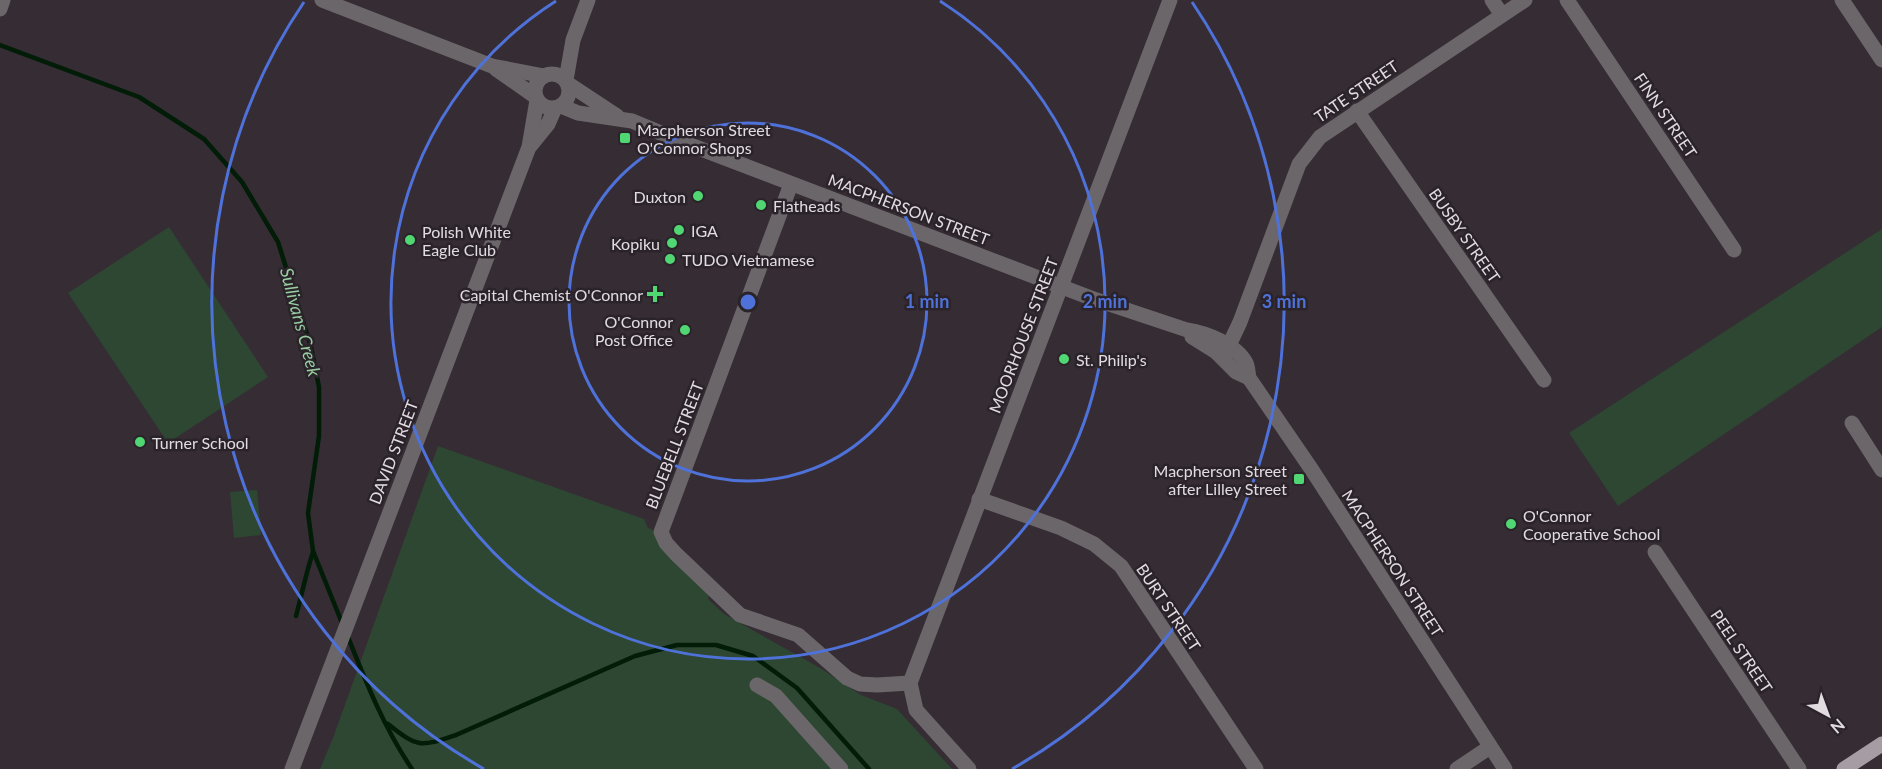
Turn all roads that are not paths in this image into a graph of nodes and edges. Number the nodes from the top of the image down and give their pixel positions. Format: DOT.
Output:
graph roads {
  1 [pos="3,0"];
  2 [pos="322,0"];
  3 [pos="588,0"];
  4 [pos="1170,0"];
  5 [pos="1492,0"];
  6 [pos="1525,0"];
  7 [pos="1567,0"];
  8 [pos="1842,0"];
  9 [pos="0,9"];
  10 [pos="1502,15"];
  11 [pos="573,40"];
  12 [pos="1882,60"];
  13 [pos="492,66"];
  14 [pos="545,75"];
  15 [pos="567,81"];
  16 [pos="536,98"];
  17 [pos="558,107"];
  18 [pos="1357,111"];
  19 [pos="619,117"];
  20 [pos="529,147"];
  21 [pos="791,184"];
  22 [pos="1734,250"];
  23 [pos="1061,286"];
  24 [pos="1226,352"];
  25 [pos="1544,380"];
  26 [pos="1852,423"];
  27 [pos="1882,470"];
  28 [pos="979,499"];
  29 [pos="1655,552"];
  30 [pos="910,683"];
  31 [pos="757,685"];
  32 [pos="1882,744"];
  33 [pos="1490,747"];
  34 [pos="292,769"];
  35 [pos="841,769"];
  36 [pos="969,769"];
  37 [pos="1256,769"];
  38 [pos="1457,769"];
  39 [pos="1505,769"];
  40 [pos="1799,769"];
  41 [pos="1844,769"];
  1 -- 9 [label="street"];
  2 -- 13 [label="street"];
  3 -- 11 [label="street"];
  4 -- 23 [label="street, MOORHOUSE STREET"];
  5 -- 10 [label="street"];
  6 -- 10 [label="street, TATE STREET"];
  7 -- 22 [label="street, FINN STREET"];
  8 -- 12 [label="street"];
  10 -- 18 [label="street, TATE STREET"];
  11 -- 14 [label="street"];
  11 -- 15 [label="street"];
  13 -- 14 [label="street"];
  13 -- 16 [label="street"];
  14 -- 15 [label="street"];
  14 -- 16 [label="street"];
  15 -- 17 [label="street"];
  15 -- 19 [label="street, MACPHERSON STREET"];
  16 -- 17 [label="street"];
  16 -- 20 [label="street, DAVID STREET"];
  17 -- 19 [label="street, MACPHERSON STREET"];
  17 -- 20 [label="street, DAVID STREET"];
  18 -- 24 [label="street, TATE STREET"];
  18 -- 25 [label="street, BUSBY STREET"];
  19 -- 21 [label="street, MACPHERSON STREET"];
  20 -- 34 [label="street, DAVID STREET"];
  21 -- 23 [label="street, MACPHERSON STREET"];
  21 -- 30 [label="street, BLUEBELL STREET"];
  23 -- 24 [label="street, MACPHERSON STREET"];
  23 -- 28 [label="street, MOORHOUSE STREET"];
  24 -- 33 [label="street, MACPHERSON STREET"];
  26 -- 27 [label="street"];
  28 -- 30 [label="street, MOORHOUSE STREET"];
  28 -- 37 [label="street, BURT STREET"];
  29 -- 40 [label="street, PEEL STREET"];
  30 -- 36 [label="street"];
  31 -- 35 [label="street"];
  32 -- 41 [label="main road"];
  33 -- 38 [label="street"];
  33 -- 39 [label="street, MACPHERSON STREET"];
}
